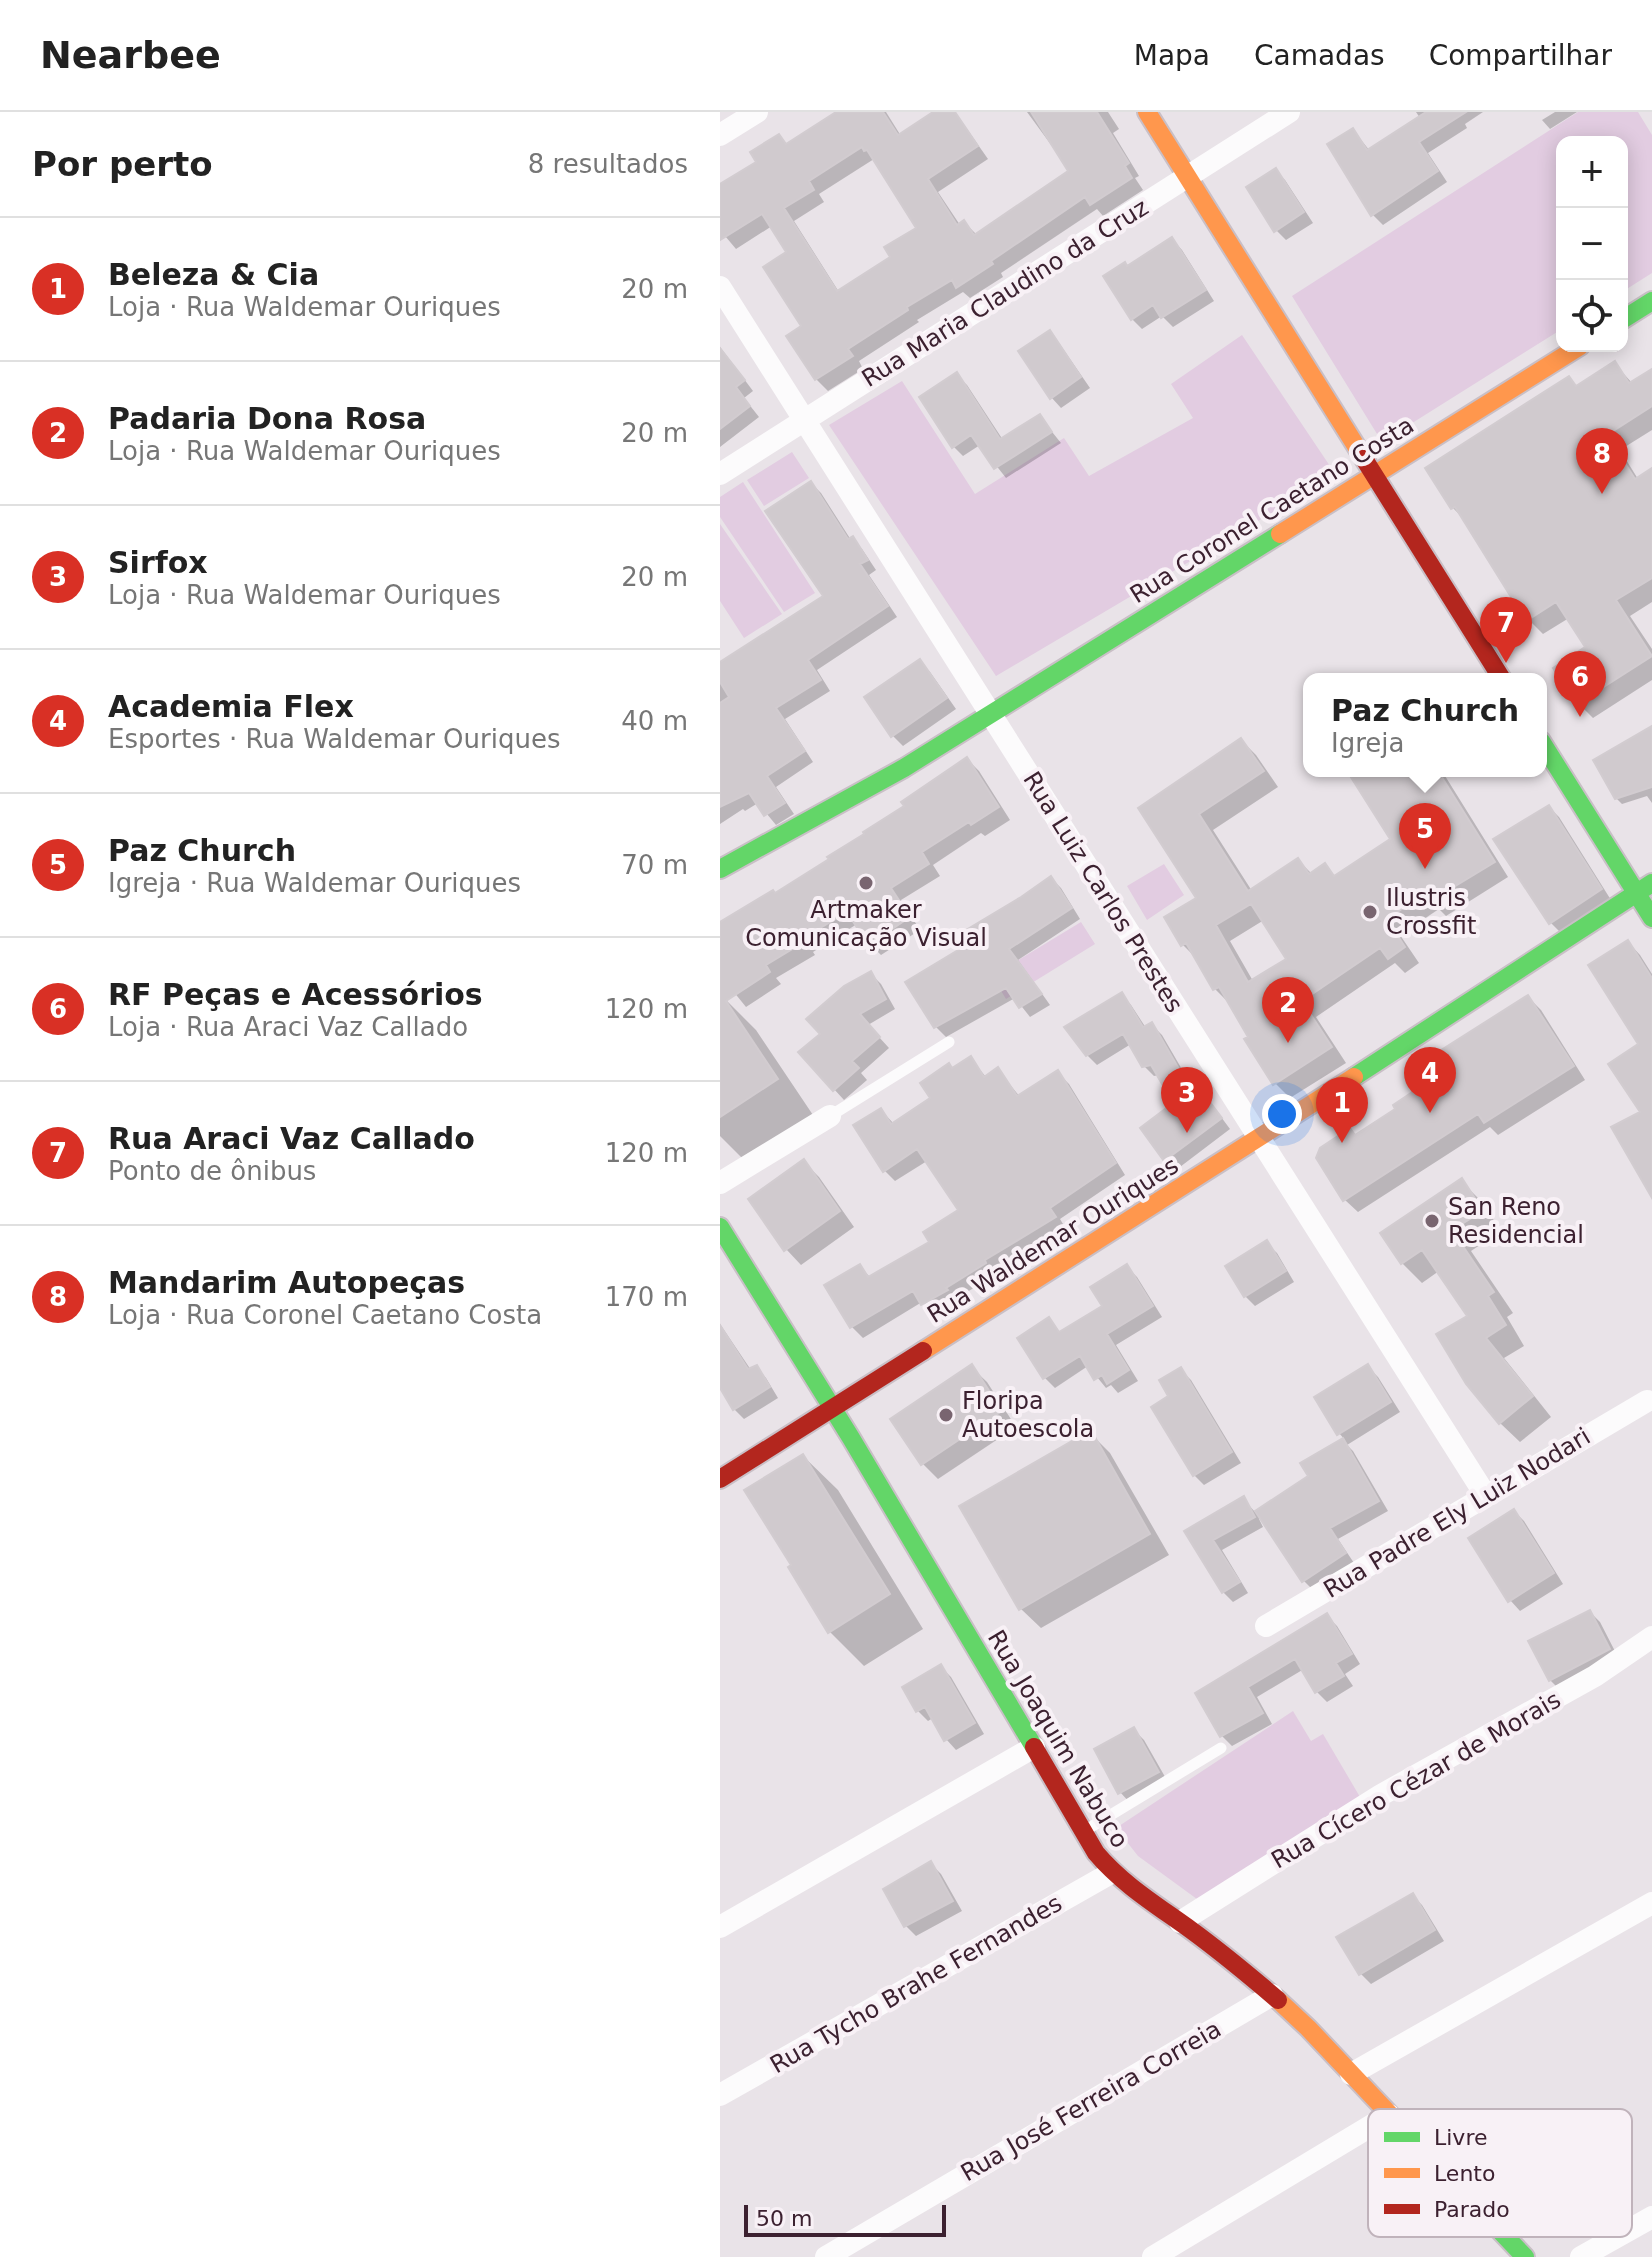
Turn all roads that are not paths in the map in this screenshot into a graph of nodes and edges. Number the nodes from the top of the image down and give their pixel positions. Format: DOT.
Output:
graph roads {
  1 [pos="757,112"];
  2 [pos="1147,112"];
  3 [pos="1289,112"];
  4 [pos="720,135"];
  5 [pos="1187,176"];
  6 [pos="720,287"];
  7 [pos="1652,301"];
  8 [pos="1628,316"];
  9 [pos="1570,352"];
  10 [pos="804,420"];
  11 [pos="720,474"];
  12 [pos="1374,475"];
  13 [pos="1498,673"];
  14 [pos="990,714"];
  15 [pos="1547,750"];
  16 [pos="720,869"];
  17 [pos="1644,888"];
  18 [pos="1652,918"];
  19 [pos="949,1042"];
  20 [pos="830,1116"];
  21 [pos="1259,1138"];
  22 [pos="720,1183"];
  23 [pos="720,1227"];
  24 [pos="1647,1401"];
  25 [pos="832,1408"];
  26 [pos="720,1479"];
  27 [pos="1486,1496"];
  28 [pos="1266,1626"];
  29 [pos="1652,1637"];
  30 [pos="1034,1747"];
  31 [pos="1221,1748"];
  32 [pos="1082,1832"];
  33 [pos="1111,1873"];
  34 [pos="1652,1903"];
  35 [pos="1180,1922"];
  36 [pos="720,1927"];
  37 [pos="1272,1995"];
  38 [pos="1351,2074"];
  39 [pos="720,2095"];
  40 [pos="1383,2109"];
  41 [pos="1368,2128"];
  42 [pos="1652,2217"];
  43 [pos="1632,2228"];
  44 [pos="1506,2237"];
  45 [pos="1616,2237"];
  46 [pos="826,2257"];
  47 [pos="1153,2257"];
  48 [pos="1525,2257"];
  49 [pos="1581,2257"];
  1 -- 4 [label="street"];
  2 -- 5 [label="main road"];
  3 -- 5 [label="street, Rua Maria Claudino da Cruz"];
  5 -- 10 [label="street, Rua Maria Claudino da Cruz"];
  5 -- 12 [label="main road"];
  6 -- 10 [label="street, Rua Luiz Carlos Prestes"];
  7 -- 8 [label="main road"];
  9 -- 12 [label="main road, Rua Coronel Caetano Costa"];
  10 -- 11 [label="street, Rua Maria Claudino da Cruz"];
  10 -- 14 [label="street, Rua Luiz Carlos Prestes"];
  12 -- 13 [label="main road"];
  12 -- 14 [label="main road, Rua Coronel Caetano Costa"];
  14 -- 16 [label="main road, Rua Coronel Caetano Costa"];
  14 -- 21 [label="street, Rua Luiz Carlos Prestes"];
  15 -- 17 [label="main road"];
  17 -- 18 [label="main road"];
  17 -- 21 [label="main road, Rua Waldemar Ouriques"];
  19 -- 20 [label="lane"];
  20 -- 22 [label="street"];
  21 -- 25 [label="main road, Rua Waldemar Ouriques"];
  21 -- 27 [label="street, Rua Luiz Carlos Prestes"];
  23 -- 25 [label="main road, Rua Joaquim Nabuco"];
  24 -- 27 [label="street, Rua Padre Ely Luiz Nodari"];
  25 -- 26 [label="main road, Rua Waldemar Ouriques"];
  25 -- 30 [label="main road, Rua Joaquim Nabuco"];
  27 -- 28 [label="street, Rua Padre Ely Luiz Nodari"];
  29 -- 35 [label="street, Rua Cícero Cézar de Morais"];
  30 -- 32 [label="main road, Rua Joaquim Nabuco"];
  30 -- 36 [label="street"];
  31 -- 32 [label="lane"];
  32 -- 33 [label="main road, Rua Joaquim Nabuco"];
  33 -- 35 [label="main road, Rua Joaquim Nabuco"];
  33 -- 39 [label="street, Rua Tycho Brahe Fernandes"];
  34 -- 38 [label="street"];
  35 -- 37 [label="main road, Rua Joaquim Nabuco"];
  37 -- 38 [label="main road, Rua Joaquim Nabuco"];
  37 -- 46 [label="street, Rua José Ferreira Correia"];
  38 -- 40 [label="main road, Rua Joaquim Nabuco"];
  41 -- 47 [label="street"];
  42 -- 43 [label="street"];
  44 -- 48 [label="main road, Rua Joaquim Nabuco"];
  45 -- 49 [label="street"];
}
